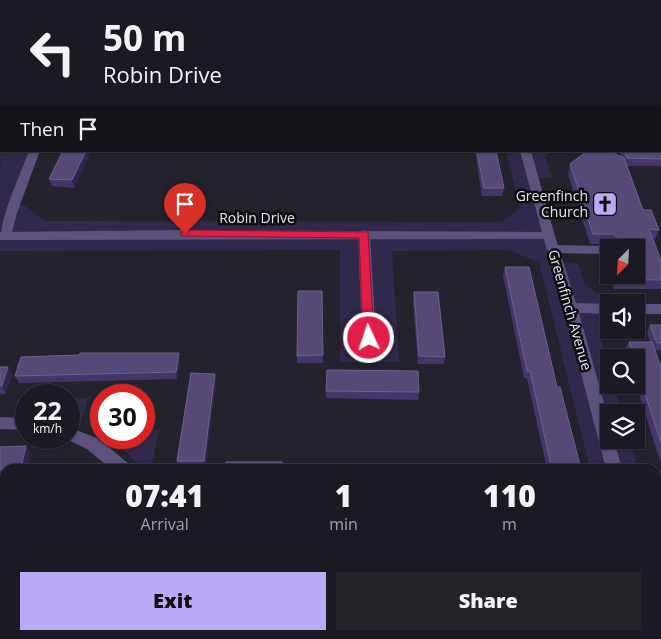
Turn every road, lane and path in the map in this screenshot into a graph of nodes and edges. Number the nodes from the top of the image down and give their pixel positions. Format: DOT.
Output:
graph roads {
  1 [pos="35,152"];
  2 [pos="525,152"];
  3 [pos="364,234"];
  4 [pos="3,236"];
  5 [pos="551,243"];
  6 [pos="600,249"];
  7 [pos="572,308"];
  8 [pos="600,309"];
  9 [pos="645,309"];
  10 [pos="661,309"];
  11 [pos="369,338"];
  12 [pos="0,423"];
  13 [pos="15,424"];
  14 [pos="80,438"];
  15 [pos="117,464"];
  16 [pos="613,464"];
  1 -- 4 [label="street"];
  2 -- 5 [label="street, Greenfinch Avenue"];
  3 -- 4 [label="street, Robin Drive"];
  3 -- 5 [label="street, Robin Drive"];
  3 -- 11 [label="street"];
  5 -- 6 [label="lane"];
  5 -- 7 [label="street, Greenfinch Avenue"];
  7 -- 8 [label="street"];
  7 -- 16 [label="street, Greenfinch Avenue"];
  9 -- 10 [label="street"];
  12 -- 13 [label="street"];
  14 -- 15 [label="street"];
}
